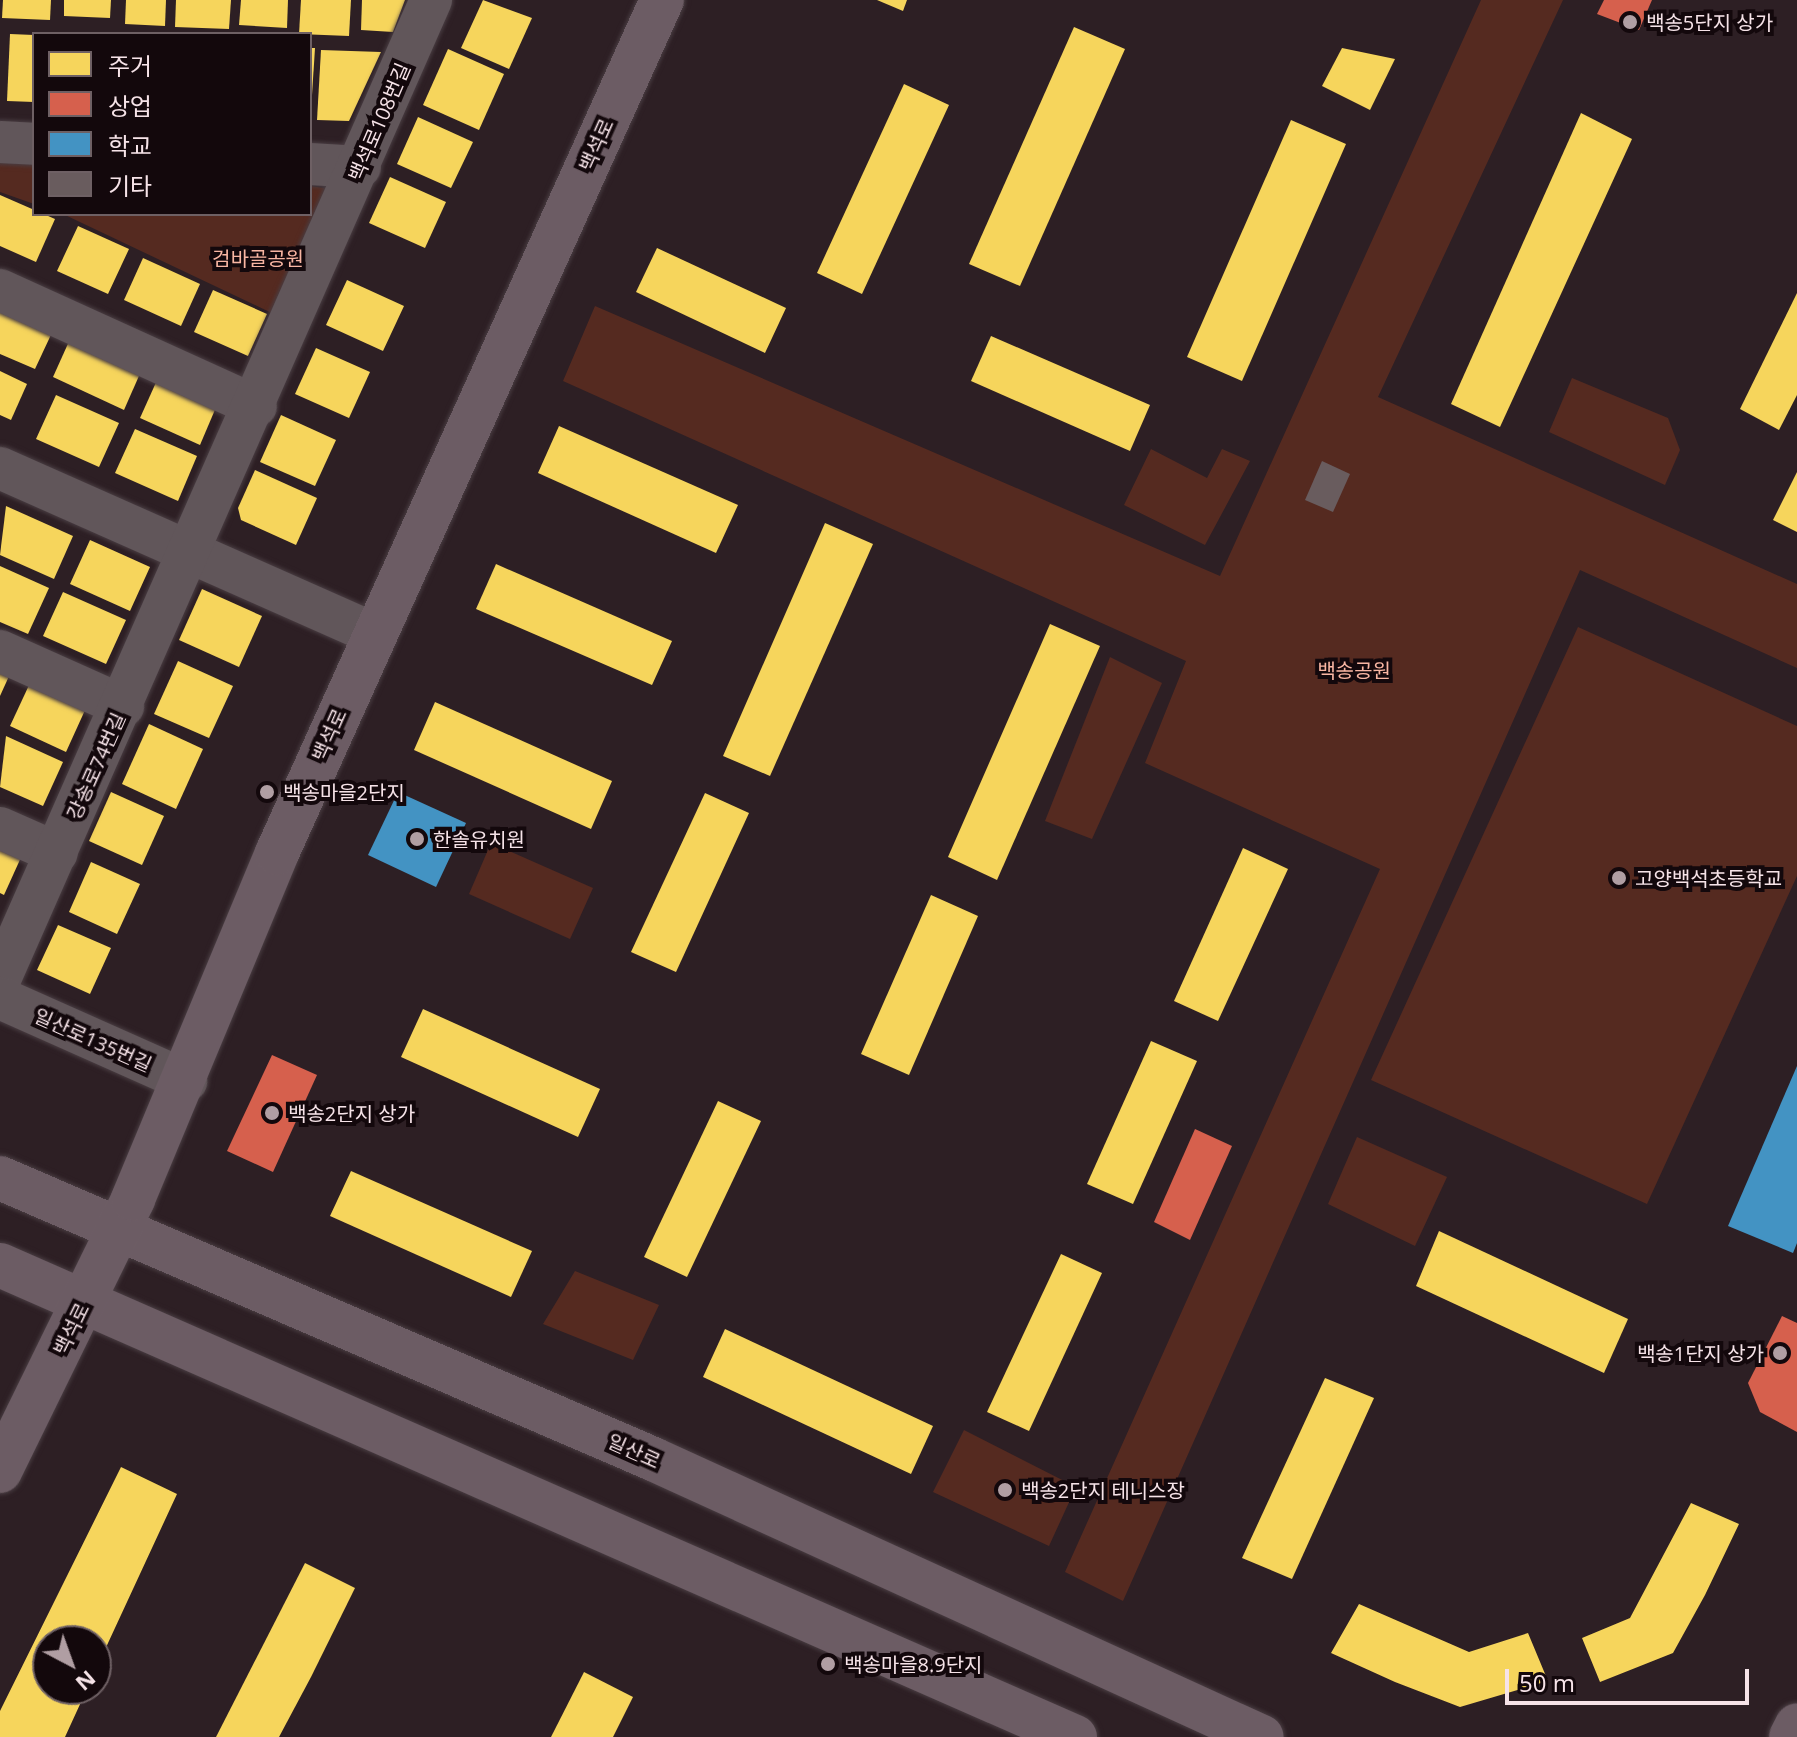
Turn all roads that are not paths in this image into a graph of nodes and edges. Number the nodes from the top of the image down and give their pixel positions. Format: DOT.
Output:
graph roads {
  1 [pos="431,0"];
  2 [pos="662,0"];
  3 [pos="0,142"];
  4 [pos="32,144"];
  5 [pos="312,164"];
  6 [pos="360,167"];
  7 [pos="327,244"];
  8 [pos="0,290"];
  9 [pos="256,406"];
  10 [pos="0,468"];
  11 [pos="192,553"];
  12 [pos="374,634"];
  13 [pos="0,651"];
  14 [pos="123,706"];
  15 [pos="0,828"];
  16 [pos="57,853"];
  17 [pos="0,979"];
  18 [pos="0,998"];
  19 [pos="186,1081"];
  20 [pos="0,1178"];
  21 [pos="117,1228"];
  22 [pos="0,1265"];
  23 [pos="83,1303"];
  24 [pos="0,1471"];
  25 [pos="1797,1725"];
  26 [pos="1075,1737"];
  27 [pos="1262,1737"];
  28 [pos="1791,1737"];
  1 -- 6 [label="street, 백석로108번길"];
  2 -- 12 [label="main road, 백석로"];
  3 -- 4 [label="street"];
  5 -- 6 [label="street"];
  6 -- 7 [label="street, 백석로108번길"];
  7 -- 9 [label="street, 강송로74번길"];
  8 -- 9 [label="street"];
  9 -- 11 [label="street, 강송로74번길"];
  10 -- 11 [label="street"];
  11 -- 12 [label="street"];
  11 -- 14 [label="street, 강송로74번길"];
  12 -- 19 [label="main road, 백석로"];
  13 -- 14 [label="street"];
  14 -- 16 [label="street, 강송로74번길"];
  15 -- 16 [label="street"];
  16 -- 17 [label="street, 강송로74번길"];
  18 -- 19 [label="street, 일산로135번길"];
  19 -- 21 [label="main road, 백석로"];
  20 -- 21 [label="main road, 일산로"];
  21 -- 23 [label="main road, 백석로"];
  21 -- 27 [label="main road, 일산로"];
  22 -- 23 [label="main road"];
  23 -- 24 [label="main road, 백석로"];
  23 -- 26 [label="main road"];
  25 -- 28 [label="main road"];
}
